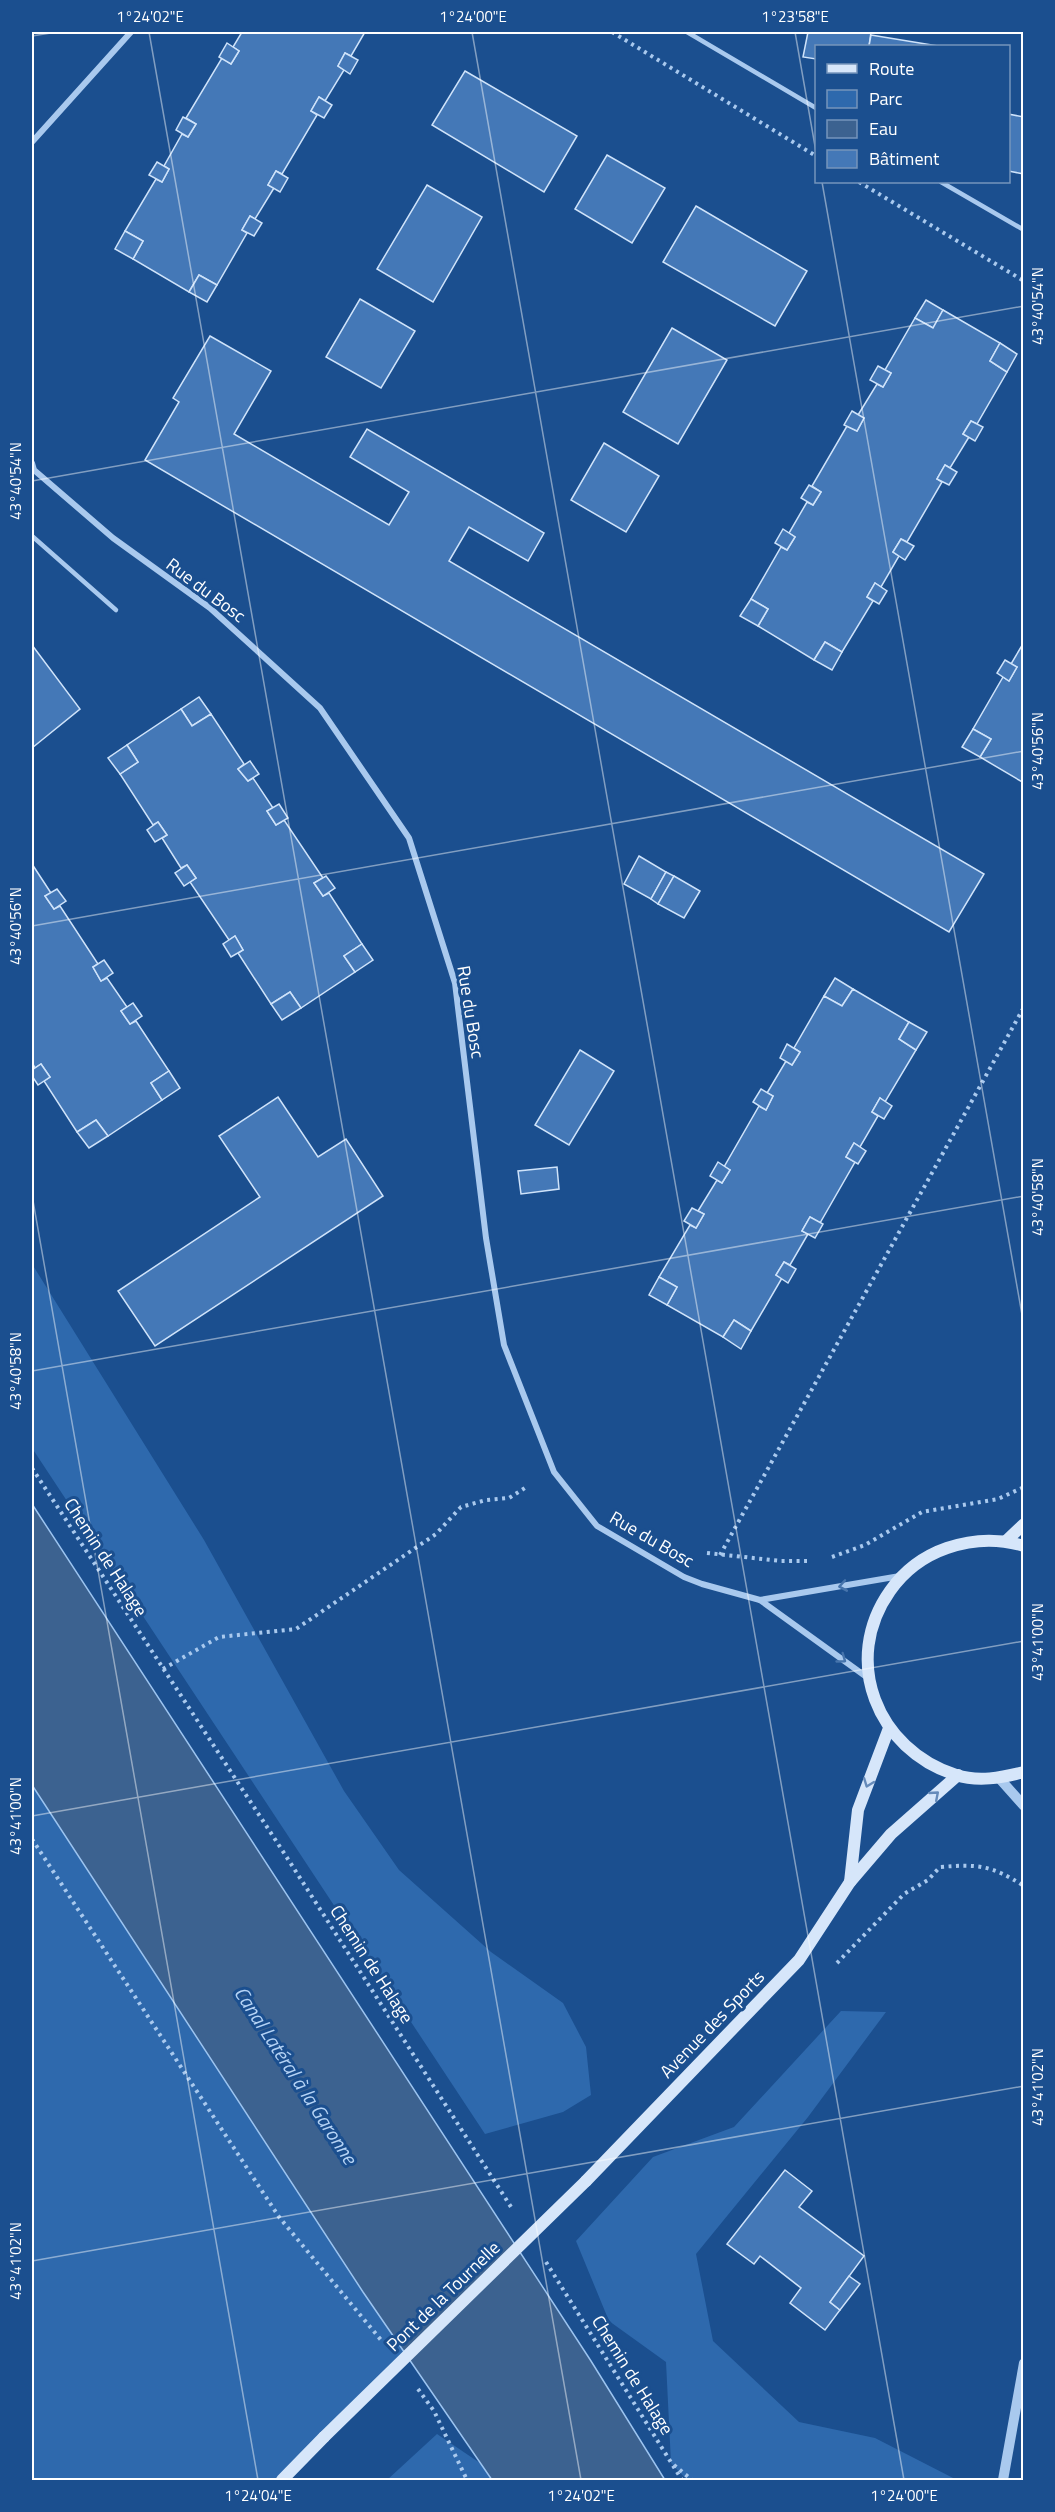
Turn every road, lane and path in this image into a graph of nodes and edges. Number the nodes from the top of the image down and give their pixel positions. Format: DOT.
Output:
graph roads {
  1 [pos="131,32"];
  2 [pos="612,32"];
  3 [pos="687,32"];
  4 [pos="815,107"];
  5 [pos="32,142"];
  6 [pos="815,155"];
  7 [pos="861,183"];
  8 [pos="943,183"];
  9 [pos="1023,230"];
  10 [pos="1023,282"];
  11 [pos="32,463"];
  12 [pos="32,536"];
  13 [pos="116,610"];
  14 [pos="1023,1007"];
  15 [pos="32,1468"];
  16 [pos="528,1486"];
  17 [pos="1023,1487"];
  18 [pos="1023,1524"];
  19 [pos="1006,1541"];
  20 [pos="1023,1546"];
  21 [pos="811,1561"];
  22 [pos="821,1561"];
  23 [pos="900,1576"];
  24 [pos="760,1600"];
  25 [pos="163,1669"];
  26 [pos="868,1678"];
  27 [pos="889,1728"];
  28 [pos="1023,1772"];
  29 [pos="958,1775"];
  30 [pos="999,1778"];
  31 [pos="1023,1806"];
  32 [pos="32,1839"];
  33 [pos="850,1881"];
  34 [pos="1023,1886"];
  35 [pos="799,1960"];
  36 [pos="586,2181"];
  37 [pos="279,2217"];
  38 [pos="519,2219"];
  39 [pos="545,2260"];
  40 [pos="1023,2363"];
  41 [pos="671,2463"];
  42 [pos="282,2481"];
  43 [pos="682,2481"];
  44 [pos="692,2481"];
  45 [pos="1003,2481"];
  1 -- 5 [label="street"];
  2 -- 6 [label="path"];
  3 -- 4 [label="lane"];
  7 -- 10 [label="path"];
  8 -- 9 [label="lane"];
  11 -- 24 [label="street, Rue du Bosc"];
  12 -- 13 [label="lane"];
  14 -- 21 [label="path"];
  15 -- 25 [label="path, Chemin de Halage"];
  16 -- 25 [label="path"];
  17 -- 22 [label="path"];
  18 -- 19 [label="main road"];
  19 -- 20 [label="main road"];
  19 -- 23 [label="main road"];
  23 -- 24 [label="street, Rue du Bosc, one-way"];
  23 -- 26 [label="main road"];
  24 -- 26 [label="street, Rue du Bosc, one-way"];
  25 -- 38 [label="path, Chemin de Halage"];
  26 -- 27 [label="main road"];
  27 -- 29 [label="main road"];
  27 -- 33 [label="main road, Avenue des Sports, one-way"];
  28 -- 30 [label="main road"];
  29 -- 30 [label="main road"];
  33 -- 29 [label="main road, Avenue des Sports, one-way"];
  30 -- 31 [label="street"];
  32 -- 37 [label="path"];
  33 -- 35 [label="main road, Avenue des Sports"];
  34 -- 35 [label="path"];
  35 -- 36 [label="main road, Avenue des Sports"];
  36 -- 42 [label="main road, Pont de la Tournelle, bridge"];
  39 -- 41 [label="path, Chemin de Halage"];
  40 -- 45 [label="street"];
  41 -- 43 [label="path, Chemin de Halage"];
  41 -- 44 [label="path"];
}
